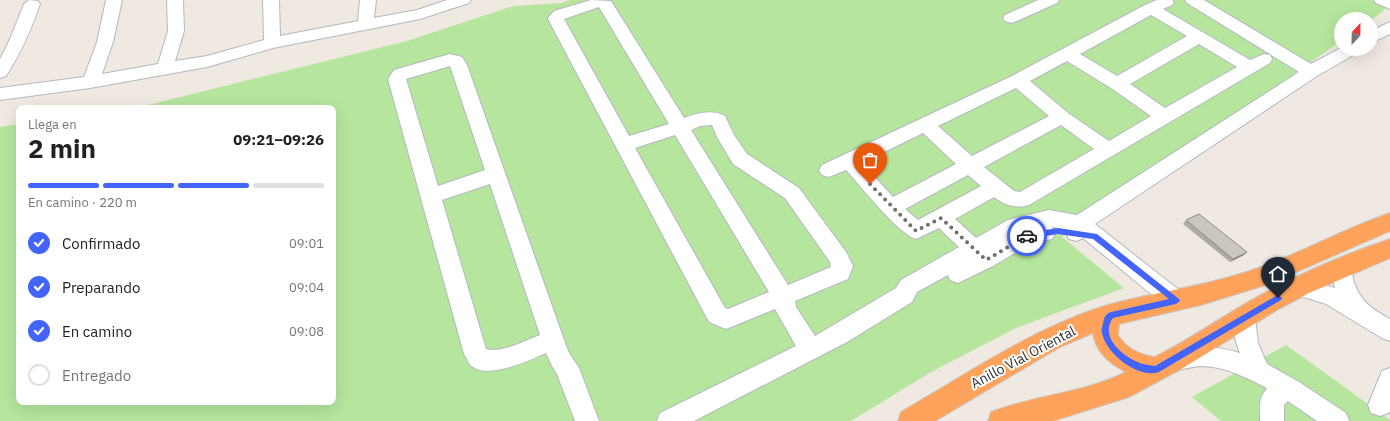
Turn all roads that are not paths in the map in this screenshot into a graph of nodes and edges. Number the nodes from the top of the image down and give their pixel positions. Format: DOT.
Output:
graph roads {
  1 [pos="114,0"];
  2 [pos="175,0"];
  3 [pos="271,0"];
  4 [pos="368,0"];
  5 [pos="461,0"];
  6 [pos="1051,0"];
  7 [pos="1193,0"];
  8 [pos="1382,0"];
  9 [pos="32,4"];
  10 [pos="1390,4"];
  11 [pos="1011,18"];
  12 [pos="366,24"];
  13 [pos="1390,27"];
  14 [pos="1378,34"];
  15 [pos="1198,37"];
  16 [pos="272,43"];
  17 [pos="1068,54"];
  18 [pos="1339,56"];
  19 [pos="165,68"];
  20 [pos="0,72"];
  21 [pos="1311,72"];
  22 [pos="1018,80"];
  23 [pos="90,82"];
  24 [pos="1117,84"];
  25 [pos="0,94"];
  26 [pos="1062,117"];
  27 [pos="1165,117"];
  28 [pos="926,125"];
  29 [pos="681,127"];
  30 [pos="625,144"];
  31 [pos="1108,150"];
  32 [pos="849,161"];
  33 [pos="969,166"];
  34 [pos="829,170"];
  35 [pos="497,174"];
  36 [pos="996,187"];
  37 [pos="431,196"];
  38 [pos="891,206"];
  39 [pos="947,215"];
  40 [pos="1390,222"];
  41 [pos="1084,231"];
  42 [pos="1390,248"];
  43 [pos="985,252"];
  44 [pos="1341,268"];
  45 [pos="1299,287"];
  46 [pos="783,296"];
  47 [pos="1176,301"];
  48 [pos="1359,312"];
  49 [pos="1111,315"];
  50 [pos="1244,318"];
  51 [pos="1390,331"];
  52 [pos="818,346"];
  53 [pos="557,349"];
  54 [pos="1165,364"];
  55 [pos="1259,373"];
  56 [pos="1390,381"];
  57 [pos="1286,387"];
  58 [pos="1380,405"];
  59 [pos="574,421"];
  60 [pos="587,421"];
  61 [pos="669,421"];
  62 [pos="911,421"];
  63 [pos="1000,421"];
  64 [pos="1272,421"];
  65 [pos="1337,421"];
  1 -- 23 [label="street"];
  2 -- 19 [label="street"];
  3 -- 16 [label="street"];
  4 -- 12 [label="street"];
  5 -- 12 [label="street"];
  6 -- 11 [label="street"];
  7 -- 21 [label="street"];
  8 -- 10 [label="street"];
  9 -- 20 [label="street"];
  12 -- 16 [label="street"];
  13 -- 14 [label="street"];
  15 -- 17 [label="street"];
  15 -- 24 [label="street"];
  15 -- 27 [label="street"];
  16 -- 19 [label="street"];
  17 -- 22 [label="street"];
  17 -- 24 [label="street"];
  18 -- 21 [label="street"];
  19 -- 23 [label="street"];
  21 -- 41 [label="street"];
  22 -- 26 [label="street"];
  22 -- 28 [label="street"];
  23 -- 25 [label="street"];
  24 -- 27 [label="street"];
  26 -- 31 [label="street"];
  26 -- 33 [label="street"];
  27 -- 31 [label="street"];
  28 -- 32 [label="street"];
  28 -- 33 [label="street"];
  29 -- 30 [label="street"];
  29 -- 30 [label="street"];
  29 -- 46 [label="street"];
  29 -- 46 [label="street"];
  30 -- 46 [label="street"];
  31 -- 36 [label="street"];
  32 -- 34 [label="street"];
  32 -- 38 [label="street"];
  33 -- 36 [label="street"];
  33 -- 38 [label="street"];
  35 -- 37 [label="street"];
  35 -- 37 [label="street"];
  35 -- 53 [label="street"];
  36 -- 39 [label="street"];
  37 -- 53 [label="street"];
  38 -- 39 [label="street"];
  39 -- 43 [label="street"];
  40 -- 47 [label="highway, Anillo Vial Oriental"];
  41 -- 43 [label="street"];
  41 -- 47 [label="street"];
  42 -- 44 [label="highway"];
  43 -- 52 [label="street"];
  44 -- 45 [label="highway"];
  44 -- 48 [label="street"];
  45 -- 48 [label="street"];
  45 -- 50 [label="highway"];
  46 -- 52 [label="street"];
  47 -- 49 [label="highway, Anillo Vial Oriental"];
  48 -- 51 [label="street"];
  49 -- 54 [label="highway"];
  49 -- 62 [label="highway, Anillo Vial Oriental"];
  50 -- 54 [label="highway"];
  50 -- 55 [label="street"];
  52 -- 61 [label="street"];
  53 -- 59 [label="street"];
  53 -- 60 [label="street"];
  54 -- 55 [label="street"];
  54 -- 63 [label="highway"];
  55 -- 57 [label="street"];
  56 -- 58 [label="street"];
  57 -- 64 [label="street"];
  57 -- 65 [label="street"];
}
